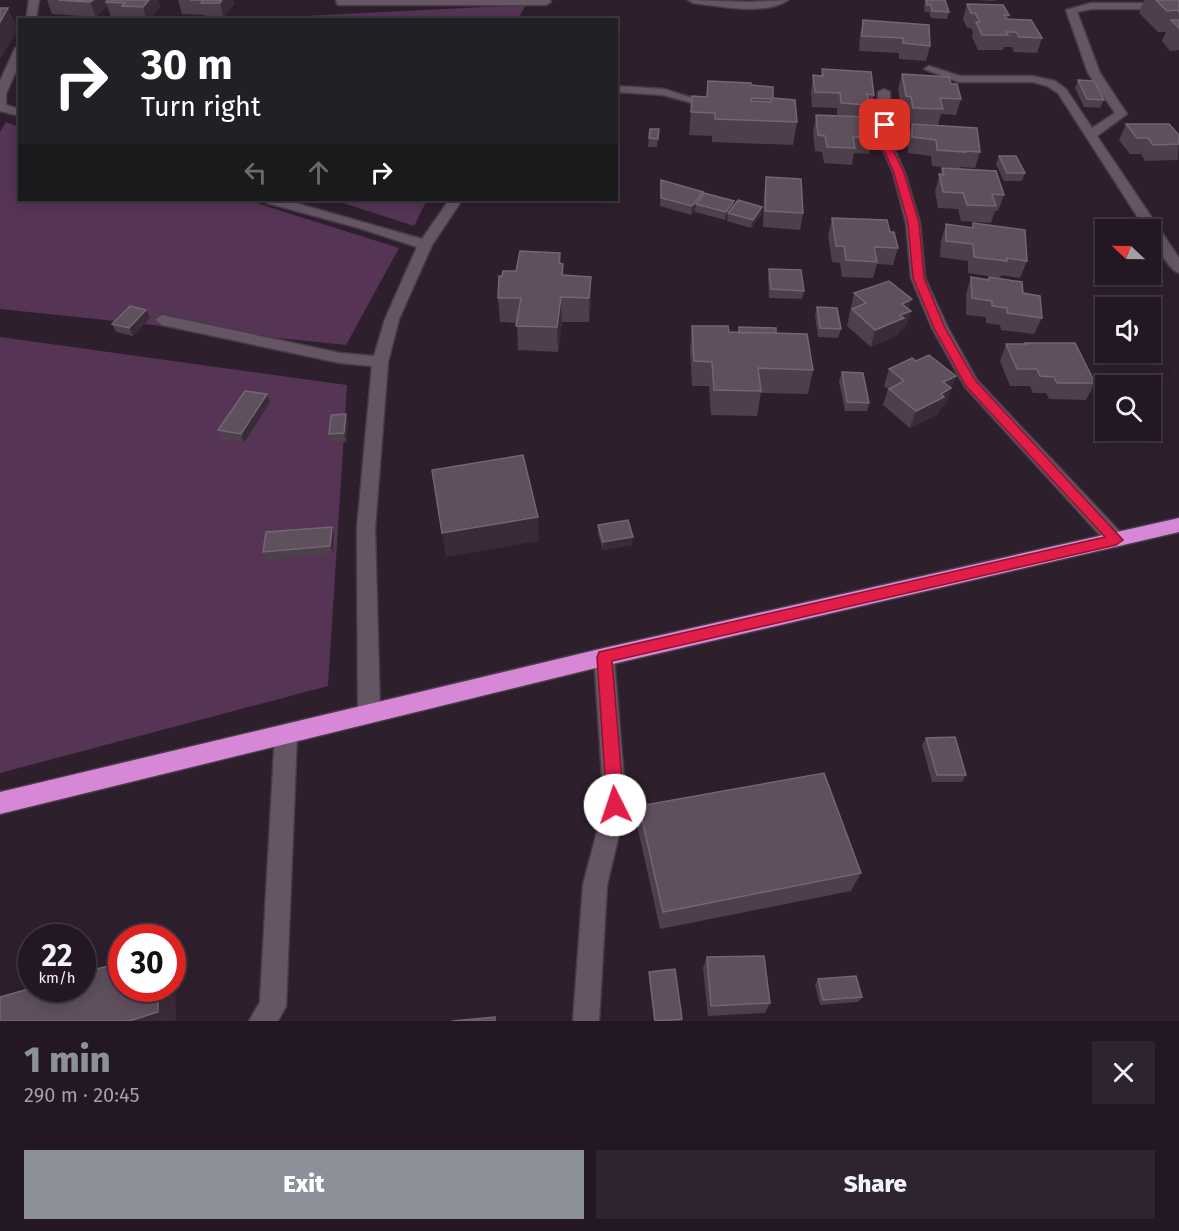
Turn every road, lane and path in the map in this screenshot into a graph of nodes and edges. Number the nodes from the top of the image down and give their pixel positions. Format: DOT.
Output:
graph roads {
  1 [pos="34,0"];
  2 [pos="341,0"];
  3 [pos="693,0"];
  4 [pos="783,0"];
  5 [pos="550,1"];
  6 [pos="1068,5"];
  7 [pos="1179,6"];
  8 [pos="536,13"];
  9 [pos="31,18"];
  10 [pos="18,53"];
  11 [pos="929,69"];
  12 [pos="618,89"];
  13 [pos="884,92"];
  14 [pos="0,94"];
  15 [pos="696,101"];
  16 [pos="0,107"];
  17 [pos="18,112"];
  18 [pos="1090,135"];
  19 [pos="276,201"];
  20 [pos="454,201"];
  21 [pos="425,245"];
  22 [pos="1179,269"];
  23 [pos="162,320"];
  24 [pos="380,363"];
  25 [pos="1179,525"];
  26 [pos="1116,540"];
  27 [pos="604,657"];
  28 [pos="369,713"];
  29 [pos="286,734"];
  30 [pos="0,803"];
  31 [pos="262,1021"];
  32 [pos="586,1021"];
  1 -- 9 [label="street"];
  2 -- 5 [label="street"];
  3 -- 4 [label="street"];
  5 -- 8 [label="street"];
  6 -- 7 [label="street"];
  6 -- 18 [label="street"];
  10 -- 14 [label="street"];
  11 -- 18 [label="street"];
  12 -- 15 [label="street"];
  13 -- 26 [label="street"];
  14 -- 16 [label="street"];
  16 -- 17 [label="street"];
  18 -- 22 [label="street"];
  19 -- 21 [label="street"];
  20 -- 21 [label="street"];
  21 -- 24 [label="street"];
  23 -- 24 [label="street"];
  24 -- 28 [label="street"];
  25 -- 26 [label="highway"];
  26 -- 27 [label="highway"];
  27 -- 28 [label="highway"];
  27 -- 32 [label="street"];
  28 -- 29 [label="highway"];
  29 -- 30 [label="highway"];
  29 -- 31 [label="street"];
}
